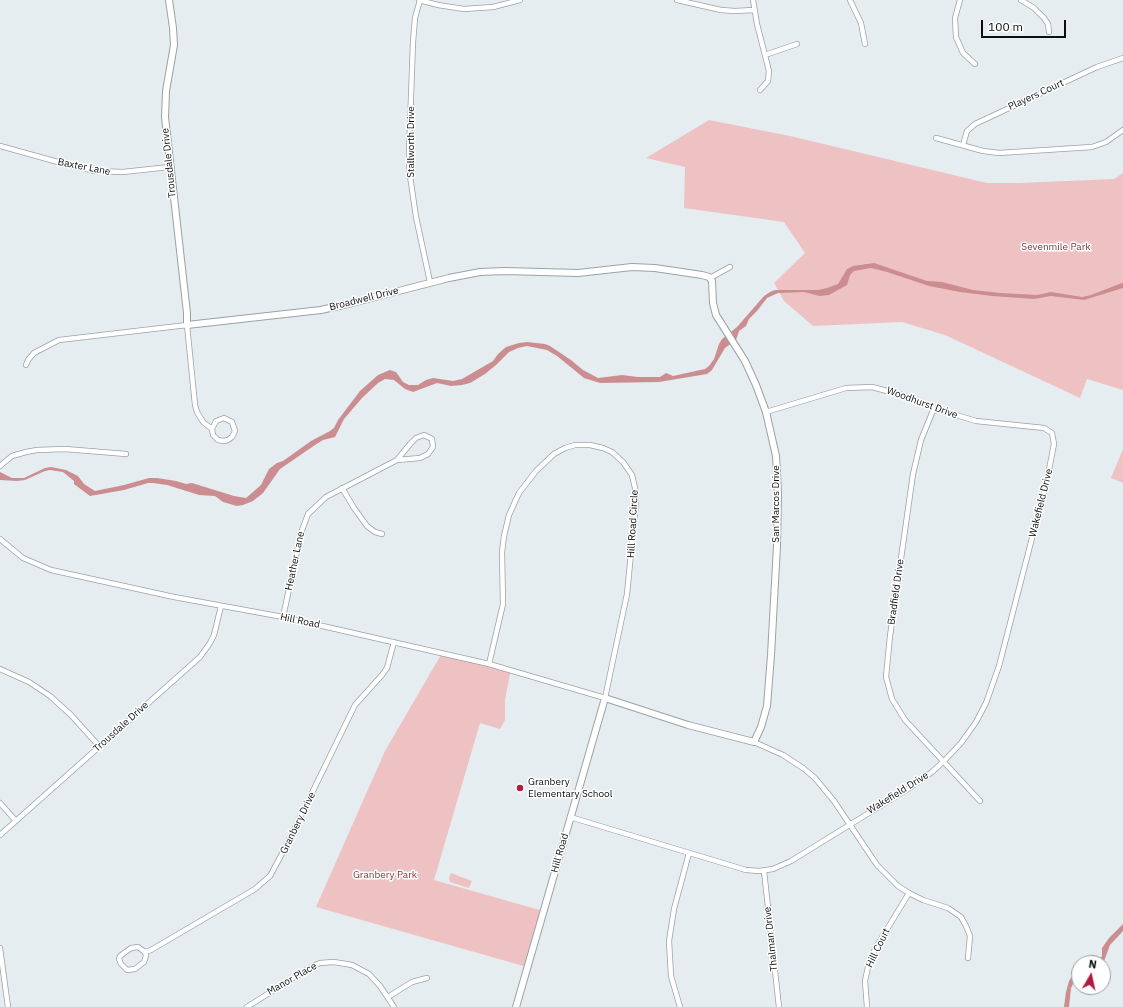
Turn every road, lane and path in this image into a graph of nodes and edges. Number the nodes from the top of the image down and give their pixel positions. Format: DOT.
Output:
graph roads {
  1 [pos="169,0"];
  2 [pos="419,0"];
  3 [pos="520,0"];
  4 [pos="677,0"];
  5 [pos="753,0"];
  6 [pos="857,0"];
  7 [pos="960,0"];
  8 [pos="1021,0"];
  9 [pos="851,2"];
  10 [pos="754,10"];
  11 [pos="1049,32"];
  12 [pos="797,44"];
  13 [pos="865,44"];
  14 [pos="765,54"];
  15 [pos="1123,58"];
  16 [pos="975,64"];
  17 [pos="760,90"];
  18 [pos="1123,130"];
  19 [pos="936,138"];
  20 [pos="0,146"];
  21 [pos="963,146"];
  22 [pos="169,167"];
  23 [pos="730,267"];
  24 [pos="710,278"];
  25 [pos="430,282"];
  26 [pos="187,325"];
  27 [pos="26,365"];
  28 [pos="934,408"];
  29 [pos="766,412"];
  30 [pos="212,429"];
  31 [pos="1053,435"];
  32 [pos="126,454"];
  33 [pos="397,460"];
  34 [pos="0,466"];
  35 [pos="342,488"];
  36 [pos="382,534"];
  37 [pos="0,539"];
  38 [pos="222,606"];
  39 [pos="283,617"];
  40 [pos="394,642"];
  41 [pos="489,664"];
  42 [pos="0,669"];
  43 [pos="605,698"];
  44 [pos="754,742"];
  45 [pos="99,746"];
  46 [pos="944,761"];
  47 [pos="980,800"];
  48 [pos="0,803"];
  49 [pos="570,817"];
  50 [pos="16,821"];
  51 [pos="850,824"];
  52 [pos="0,835"];
  53 [pos="689,853"];
  54 [pos="764,871"];
  55 [pos="909,893"];
  56 [pos="0,948"];
  57 [pos="145,952"];
  58 [pos="968,958"];
  59 [pos="427,978"];
  60 [pos="388,997"];
  61 [pos="8,1007"];
  62 [pos="247,1007"];
  63 [pos="394,1007"];
  64 [pos="516,1007"];
  65 [pos="680,1007"];
  66 [pos="779,1007"];
  67 [pos="867,1007"];
  1 -- 22 [label="street, Trousdale Drive"];
  2 -- 3 [label="street"];
  2 -- 25 [label="street, Stallworth Drive"];
  4 -- 10 [label="street"];
  5 -- 10 [label="street"];
  6 -- 9 [label="street"];
  7 -- 16 [label="street"];
  8 -- 11 [label="street"];
  9 -- 13 [label="street"];
  10 -- 14 [label="street"];
  12 -- 14 [label="street"];
  14 -- 17 [label="street"];
  15 -- 21 [label="street, Players Court"];
  18 -- 21 [label="street"];
  19 -- 21 [label="street"];
  20 -- 22 [label="street, Baxter Lane"];
  22 -- 26 [label="street, Trousdale Drive"];
  23 -- 24 [label="street"];
  24 -- 25 [label="street, Broadwell Drive"];
  24 -- 29 [label="street, San Marcos Drive"];
  25 -- 26 [label="street, Broadwell Drive"];
  26 -- 27 [label="street, Broadwell Drive"];
  26 -- 30 [label="street"];
  28 -- 29 [label="street, Woodhurst Drive"];
  28 -- 31 [label="street, Woodhurst Drive"];
  28 -- 46 [label="street, Bradfield Drive"];
  29 -- 44 [label="street, San Marcos Drive"];
  30 -- 30 [label="street"];
  31 -- 46 [label="street, Wakefield Drive"];
  32 -- 34 [label="street"];
  33 -- 33 [label="street, Heather Lane"];
  33 -- 35 [label="street, Heather Lane"];
  35 -- 36 [label="street"];
  35 -- 39 [label="street, Heather Lane"];
  37 -- 38 [label="street, Hill Road"];
  38 -- 39 [label="street, Hill Road"];
  38 -- 45 [label="street, Trousdale Drive"];
  39 -- 40 [label="street, Hill Road"];
  40 -- 41 [label="street, Hill Road"];
  40 -- 57 [label="street, Granbery Drive"];
  41 -- 43 [label="street, Hill Road"];
  41 -- 43 [label="street, Hill Road Circle"];
  42 -- 45 [label="street"];
  43 -- 44 [label="street, Hill Road"];
  43 -- 49 [label="street, Hill Road"];
  44 -- 51 [label="street, Hill Road"];
  45 -- 50 [label="street, Trousdale Drive"];
  46 -- 47 [label="street, Bradfield Drive"];
  46 -- 51 [label="street, Wakefield Drive"];
  48 -- 50 [label="street"];
  49 -- 53 [label="street, Wakefield Drive"];
  49 -- 64 [label="street, Hill Road"];
  50 -- 52 [label="street, Trousdale Drive"];
  51 -- 54 [label="street, Wakefield Drive"];
  51 -- 55 [label="street"];
  53 -- 54 [label="street, Wakefield Drive"];
  53 -- 65 [label="street"];
  54 -- 66 [label="street, Thalman Drive"];
  55 -- 58 [label="street"];
  55 -- 67 [label="street, Hill Court"];
  56 -- 61 [label="street"];
  57 -- 57 [label="street"];
  59 -- 60 [label="street"];
  60 -- 62 [label="street, Manor Place"];
  60 -- 63 [label="street, Manor Place"];
}
